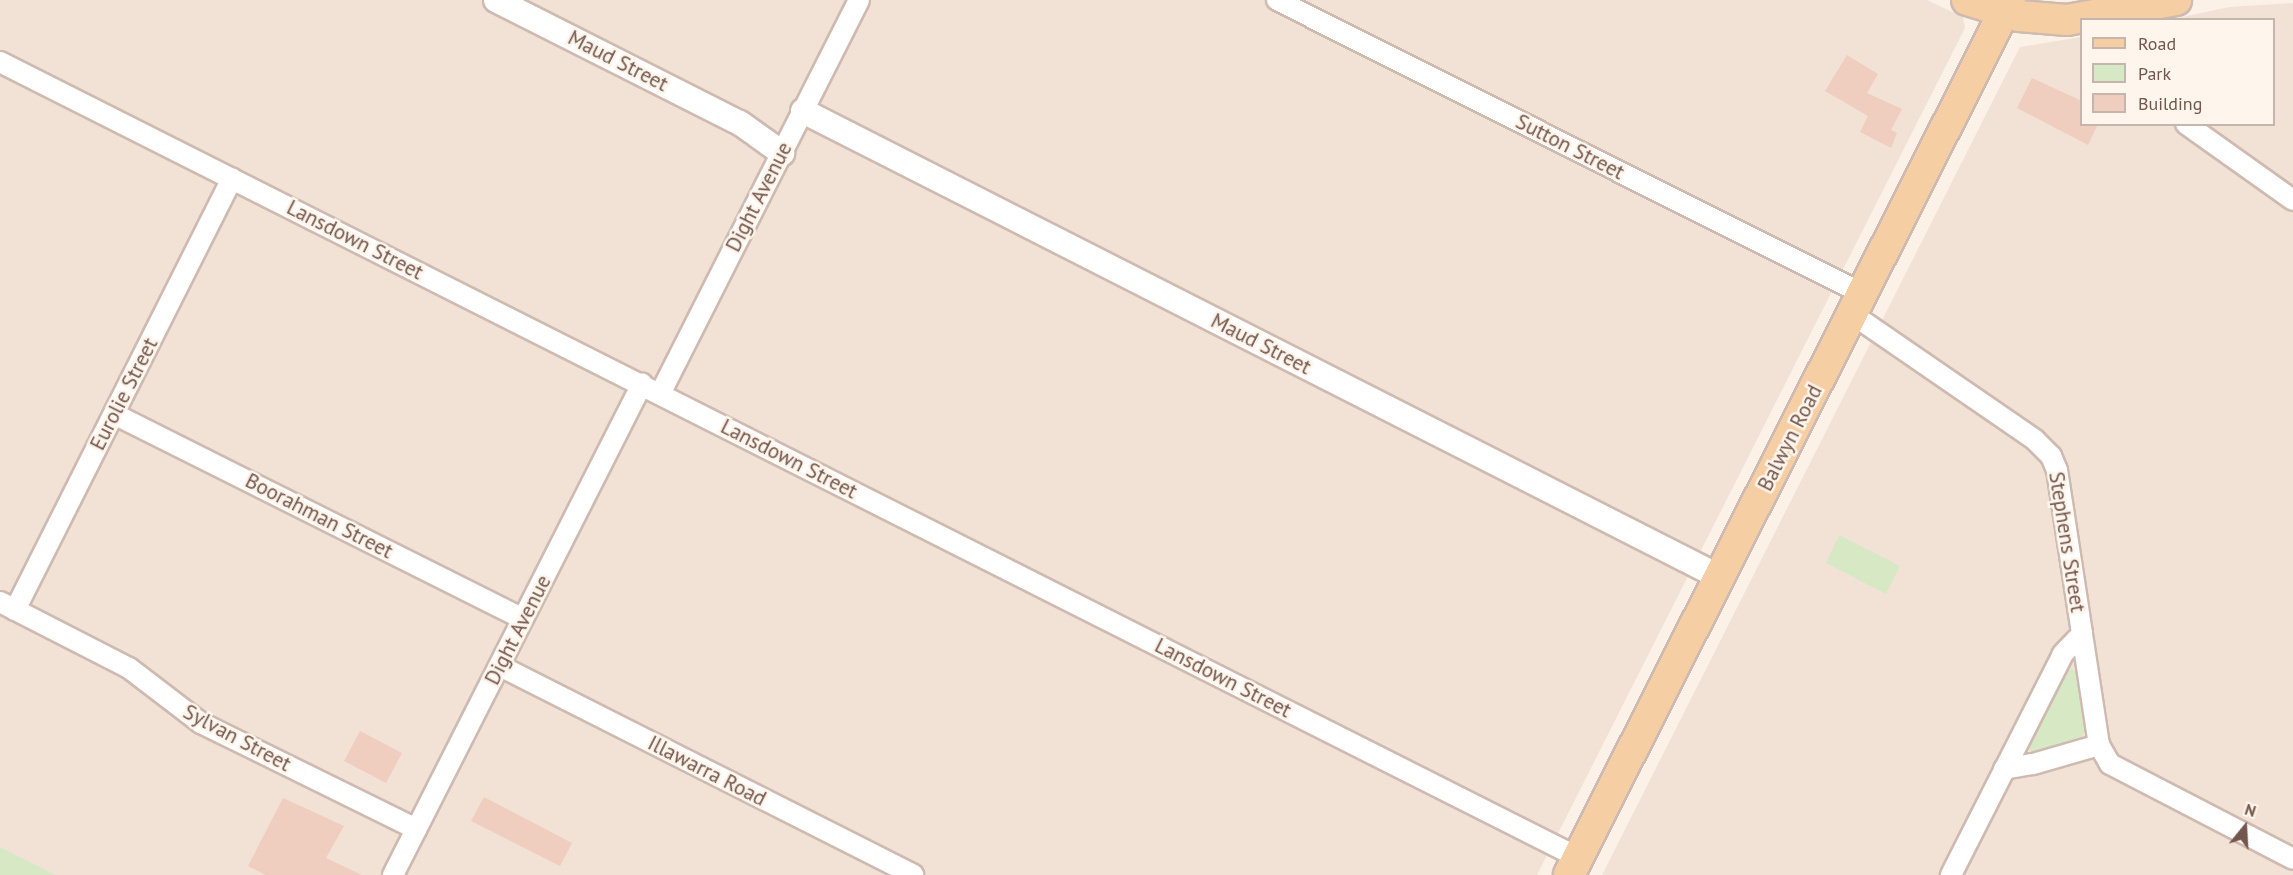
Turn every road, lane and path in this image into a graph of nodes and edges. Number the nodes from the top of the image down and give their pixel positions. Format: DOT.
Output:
graph roads {
  1 [pos="496,0"];
  2 [pos="860,0"];
  3 [pos="1277,0"];
  4 [pos="1967,0"];
  5 [pos="2176,0"];
  6 [pos="2007,6"];
  7 [pos="2080,18"];
  8 [pos="2097,18"];
  9 [pos="0,62"];
  10 [pos="803,111"];
  11 [pos="2189,126"];
  12 [pos="786,145"];
  13 [pos="231,178"];
  14 [pos="2293,200"];
  15 [pos="1857,304"];
  16 [pos="651,389"];
  17 [pos="114,414"];
  18 [pos="1720,577"];
  19 [pos="7,606"];
  20 [pos="523,619"];
  21 [pos="2082,634"];
  22 [pos="500,666"];
  23 [pos="2098,745"];
  24 [pos="2004,769"];
  25 [pos="416,830"];
  26 [pos="2293,859"];
  27 [pos="1573,866"];
  28 [pos="393,875"];
  29 [pos="913,875"];
  30 [pos="1951,875"];
  1 -- 12 [label="street, Maud Street"];
  2 -- 10 [label="street, Dight Avenue"];
  3 -- 15 [label="street, Sutton Street"];
  4 -- 6 [label="main road"];
  5 -- 8 [label="main road"];
  6 -- 7 [label="main road"];
  6 -- 15 [label="main road, Balwyn Road"];
  9 -- 13 [label="street, Lansdown Street"];
  10 -- 12 [label="street, Dight Avenue"];
  10 -- 18 [label="street, Maud Street"];
  11 -- 14 [label="street"];
  12 -- 16 [label="street, Dight Avenue"];
  13 -- 16 [label="street, Lansdown Street"];
  13 -- 17 [label="street, Eurolie Street"];
  15 -- 18 [label="main road, Balwyn Road"];
  15 -- 21 [label="street, Stephens Street"];
  16 -- 20 [label="street, Dight Avenue"];
  16 -- 27 [label="street, Lansdown Street"];
  17 -- 19 [label="street, Eurolie Street"];
  17 -- 20 [label="street, Boorahman Street"];
  18 -- 27 [label="main road, Balwyn Road"];
  19 -- 25 [label="street, Sylvan Street"];
  20 -- 22 [label="street, Dight Avenue"];
  21 -- 23 [label="street"];
  21 -- 24 [label="street, Stephens Street"];
  22 -- 25 [label="street, Dight Avenue"];
  22 -- 29 [label="street, Illawarra Road"];
  23 -- 24 [label="street"];
  23 -- 26 [label="street"];
  24 -- 30 [label="street, Stephens Street"];
  25 -- 28 [label="street, Dight Avenue"];
}
